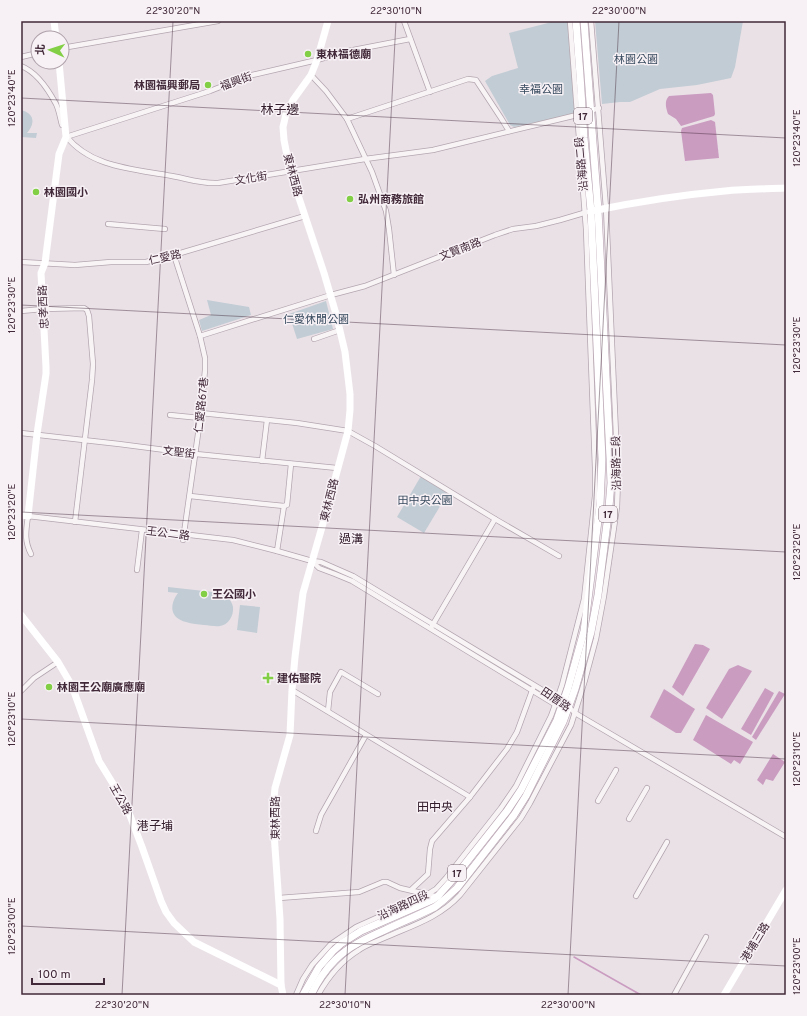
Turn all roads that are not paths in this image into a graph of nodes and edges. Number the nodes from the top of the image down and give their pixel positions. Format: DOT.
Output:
graph roads {
  1 [pos="218,21"];
  2 [pos="328,21"];
  3 [pos="404,21"];
  4 [pos="570,21"];
  5 [pos="576,21"];
  6 [pos="584,21"];
  7 [pos="591,21"];
  8 [pos="410,39"];
  9 [pos="70,47"];
  10 [pos="317,60"];
  11 [pos="21,66"];
  12 [pos="60,70"];
  13 [pos="311,75"];
  14 [pos="430,92"];
  15 [pos="599,108"];
  16 [pos="583,113"];
  17 [pos="347,119"];
  18 [pos="509,131"];
  19 [pos="66,137"];
  20 [pos="365,159"];
  21 [pos="290,171"];
  22 [pos="786,188"];
  23 [pos="606,208"];
  24 [pos="591,211"];
  25 [pos="305,216"];
  26 [pos="108,224"];
  27 [pos="166,229"];
  28 [pos="174,255"];
  29 [pos="21,262"];
  30 [pos="45,263"];
  31 [pos="394,275"];
  32 [pos="331,295"];
  33 [pos="43,309"];
  34 [pos="21,311"];
  35 [pos="593,318"];
  36 [pos="603,318"];
  37 [pos="611,318"];
  38 [pos="340,330"];
  39 [pos="200,336"];
  40 [pos="314,339"];
  41 [pos="170,415"];
  42 [pos="201,416"];
  43 [pos="267,420"];
  44 [pos="348,431"];
  45 [pos="21,433"];
  46 [pos="37,434"];
  47 [pos="85,440"];
  48 [pos="196,454"];
  49 [pos="614,458"];
  50 [pos="262,461"];
  51 [pos="291,464"];
  52 [pos="337,468"];
  53 [pos="190,496"];
  54 [pos="598,498"];
  55 [pos="613,499"];
  56 [pos="284,506"];
  57 [pos="25,515"];
  58 [pos="495,520"];
  59 [pos="75,522"];
  60 [pos="142,530"];
  61 [pos="184,537"];
  62 [pos="277,551"];
  63 [pos="31,554"];
  64 [pos="559,556"];
  65 [pos="312,561"];
  66 [pos="137,570"];
  67 [pos="601,595"];
  68 [pos="21,615"];
  69 [pos="433,624"];
  70 [pos="430,629"];
  71 [pos="58,662"];
  72 [pos="534,685"];
  73 [pos="292,690"];
  74 [pos="21,691"];
  75 [pos="532,691"];
  76 [pos="378,694"];
  77 [pos="562,705"];
  78 [pos="328,712"];
  79 [pos="575,713"];
  80 [pos="366,735"];
  81 [pos="616,770"];
  82 [pos="647,788"];
  83 [pos="470,797"];
  84 [pos="598,802"];
  85 [pos="629,819"];
  86 [pos="316,831"];
  87 [pos="786,837"];
  88 [pos="667,842"];
  89 [pos="411,890"];
  90 [pos="786,890"];
  91 [pos="428,894"];
  92 [pos="438,896"];
  93 [pos="636,896"];
  94 [pos="279,898"];
  95 [pos="445,899"];
  96 [pos="454,901"];
  97 [pos="392,931"];
  98 [pos="706,937"];
  99 [pos="281,985"];
  100 [pos="283,995"];
  101 [pos="296,995"];
  102 [pos="303,995"];
  103 [pos="311,995"];
  104 [pos="318,995"];
  105 [pos="674,995"];
  106 [pos="724,995"];
  1 -- 9 [label="street"];
  2 -- 10 [label="street, 東林西路"];
  3 -- 8 [label="street"];
  4 -- 16 [label="street, 沿海路二段"];
  5 -- 16 [label="street, 沿海路二段 / 17"];
  6 -- 16 [label="street, 沿海路二段 / 17"];
  7 -- 15 [label="street, 沿海路二段"];
  8 -- 10 [label="street, 福興街"];
  8 -- 14 [label="street"];
  10 -- 13 [label="street, 東林西路"];
  10 -- 19 [label="street, 福興街"];
  11 -- 19 [label="street, 文化街"];
  12 -- 19 [label="street, 忠孝西路"];
  13 -- 17 [label="street"];
  13 -- 21 [label="street, 東林西路"];
  14 -- 17 [label="street"];
  14 -- 18 [label="street"];
  15 -- 16 [label="street, 文化街"];
  15 -- 23 [label="street, 沿海路二段"];
  16 -- 18 [label="street, 文化街"];
  16 -- 24 [label="street, 沿海路二段 / 17"];
  16 -- 24 [label="street, 沿海路二段"];
  17 -- 20 [label="street"];
  18 -- 20 [label="street, 文化街"];
  19 -- 21 [label="street, 文化街"];
  19 -- 30 [label="street, 忠孝西路"];
  20 -- 21 [label="street, 文化街"];
  20 -- 31 [label="street"];
  21 -- 25 [label="street, 東林西路"];
  22 -- 23 [label="street"];
  23 -- 24 [label="street"];
  23 -- 37 [label="street, 沿海路三段"];
  24 -- 31 [label="street, 文賢南路"];
  24 -- 35 [label="street, 沿海路三段 / 17"];
  24 -- 36 [label="street, 沿海路三段 / 17"];
  25 -- 28 [label="street, 仁愛路"];
  25 -- 32 [label="street, 東林西路"];
  26 -- 27 [label="street"];
  28 -- 30 [label="street, 仁愛路"];
  28 -- 39 [label="street, 仁愛路67巷"];
  29 -- 30 [label="street, 仁愛路"];
  30 -- 33 [label="street, 忠孝西路"];
  31 -- 32 [label="street, 文賢南路"];
  32 -- 38 [label="street, 東林西路"];
  32 -- 39 [label="street, 文賢南路"];
  33 -- 34 [label="street"];
  33 -- 46 [label="street, 忠孝西路"];
  33 -- 47 [label="street"];
  35 -- 36 [label="street"];
  35 -- 54 [label="street, 沿海路三段 / 17"];
  36 -- 37 [label="street"];
  36 -- 49 [label="street, 沿海路三段 / 17"];
  37 -- 49 [label="street, 沿海路三段"];
  38 -- 40 [label="street"];
  38 -- 44 [label="street, 東林西路"];
  39 -- 42 [label="street, 仁愛路67巷"];
  41 -- 42 [label="street"];
  42 -- 43 [label="street"];
  42 -- 48 [label="street, 仁愛路67巷"];
  43 -- 44 [label="street"];
  43 -- 50 [label="street"];
  44 -- 52 [label="street, 東林西路"];
  44 -- 58 [label="street"];
  45 -- 46 [label="street, 文聖街"];
  46 -- 47 [label="street, 文聖街"];
  46 -- 57 [label="street, 忠孝西路"];
  47 -- 48 [label="street, 文聖街"];
  47 -- 59 [label="street"];
  48 -- 50 [label="street, 文聖街"];
  48 -- 53 [label="street, 仁愛路67巷"];
  49 -- 55 [label="street, 沿海路三段 / 17"];
  50 -- 51 [label="street, 文聖街"];
  51 -- 52 [label="street, 文聖街"];
  51 -- 56 [label="street"];
  52 -- 65 [label="street, 東林西路"];
  53 -- 56 [label="street"];
  53 -- 61 [label="street, 仁愛路67巷"];
  54 -- 55 [label="street"];
  54 -- 77 [label="street, 沿海路三段 / 17"];
  55 -- 67 [label="street, 沿海路三段 / 17"];
  56 -- 62 [label="street"];
  57 -- 59 [label="street, 王公二路"];
  57 -- 63 [label="street, 忠孝西路"];
  58 -- 64 [label="street"];
  58 -- 69 [label="street"];
  59 -- 60 [label="street, 王公二路"];
  60 -- 61 [label="street, 王公二路"];
  60 -- 66 [label="street"];
  61 -- 62 [label="street, 王公二路"];
  62 -- 65 [label="street, 王公二路"];
  65 -- 69 [label="street, 田厝路"];
  65 -- 70 [label="street, 田厝路"];
  65 -- 73 [label="street, 東林西路"];
  67 -- 77 [label="street, 沿海路三段 / 17"];
  67 -- 79 [label="street, 沿海路三段"];
  68 -- 71 [label="street, 王公路"];
  69 -- 70 [label="street"];
  69 -- 72 [label="street, 田厝路"];
  70 -- 75 [label="street, 田厝路"];
  71 -- 74 [label="street"];
  71 -- 99 [label="street, 王公路"];
  72 -- 75 [label="street"];
  72 -- 77 [label="street, 田厝路"];
  73 -- 78 [label="street"];
  73 -- 94 [label="street, 東林西路"];
  75 -- 77 [label="street, 田厝路"];
  75 -- 83 [label="street"];
  76 -- 78 [label="street"];
  77 -- 79 [label="street, 田厝路"];
  77 -- 91 [label="street, 沿海路四段"];
  77 -- 92 [label="street, 沿海路四段 / 17"];
  77 -- 95 [label="street, 沿海路四段 / 17"];
  78 -- 80 [label="street"];
  79 -- 87 [label="street, 田厝路"];
  79 -- 96 [label="street, 沿海路四段"];
  80 -- 83 [label="street"];
  80 -- 86 [label="street"];
  81 -- 84 [label="street"];
  82 -- 85 [label="street"];
  83 -- 89 [label="street"];
  88 -- 93 [label="street"];
  89 -- 91 [label="street"];
  89 -- 94 [label="street"];
  90 -- 106 [label="street, 港埔三路"];
  91 -- 92 [label="street"];
  91 -- 101 [label="street, 沿海路四段"];
  92 -- 95 [label="street"];
  92 -- 102 [label="street, 沿海路四段 / 17"];
  94 -- 99 [label="street, 東林西路"];
  95 -- 96 [label="street"];
  95 -- 97 [label="street, 沿海路四段 / 17"];
  96 -- 97 [label="street, 沿海路四段"];
  97 -- 103 [label="street, 沿海路四段 / 17"];
  97 -- 104 [label="street, 沿海路四段"];
  98 -- 105 [label="street"];
  99 -- 100 [label="street, 東林西路"];
}
